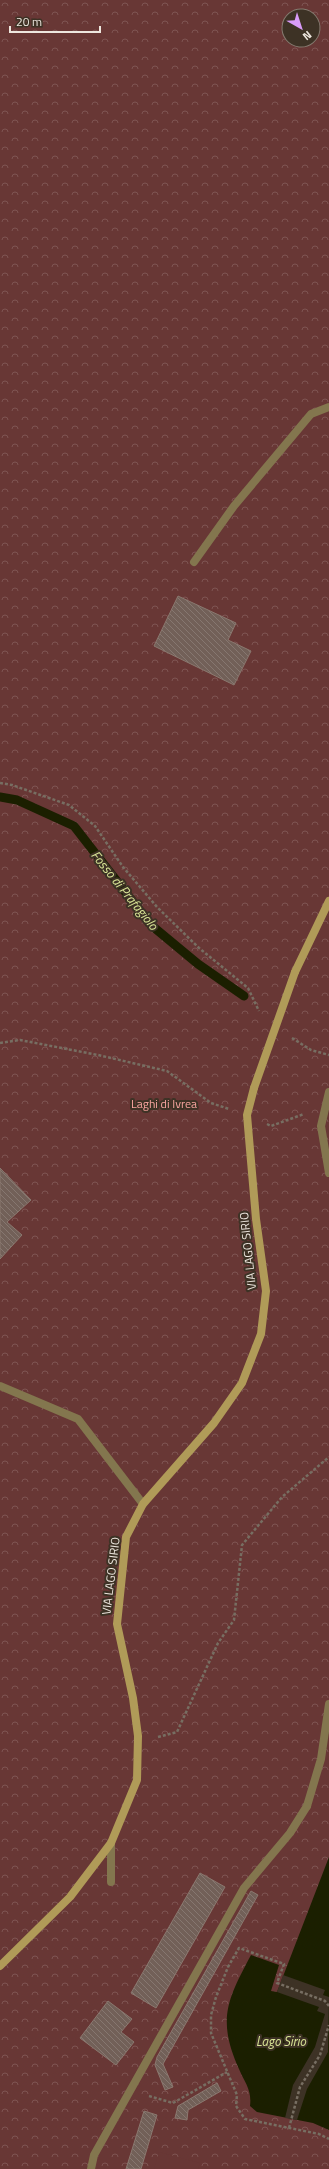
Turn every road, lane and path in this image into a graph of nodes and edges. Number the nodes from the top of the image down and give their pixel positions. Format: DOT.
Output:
graph roads {
  1 [pos="329,407"];
  2 [pos="194,562"];
  3 [pos="0,783"];
  4 [pos="329,901"];
  5 [pos="260,1012"];
  6 [pos="287,1034"];
  7 [pos="0,1043"];
  8 [pos="329,1055"];
  9 [pos="329,1092"];
  10 [pos="247,1115"];
  11 [pos="321,1126"];
  12 [pos="329,1173"];
  13 [pos="0,1386"];
  14 [pos="329,1457"];
  15 [pos="142,1504"];
  16 [pos="329,1704"];
  17 [pos="138,1736"];
  18 [pos="111,1843"];
  19 [pos="111,1882"];
  20 [pos="0,1966"];
  21 [pos="329,2006"];
  22 [pos="329,2025"];
  23 [pos="227,2072"];
  24 [pos="162,2100"];
  25 [pos="289,2128"];
  26 [pos="329,2139"];
  27 [pos="90,2169"];
  1 -- 2 [label="street"];
  3 -- 5 [label="path"];
  4 -- 10 [label="main road, VIA LAGO SIRIO, bridge"];
  6 -- 8 [label="path"];
  7 -- 10 [label="path"];
  9 -- 11 [label="street"];
  10 -- 11 [label="path"];
  10 -- 15 [label="main road, VIA LAGO SIRIO"];
  11 -- 12 [label="street"];
  13 -- 15 [label="street"];
  14 -- 17 [label="path"];
  15 -- 17 [label="main road, VIA LAGO SIRIO"];
  16 -- 27 [label="street"];
  17 -- 18 [label="main road, VIA LAGO SIRIO"];
  18 -- 19 [label="street"];
  18 -- 20 [label="main road, VIA LAGO SIRIO"];
  21 -- 23 [label="path"];
  22 -- 25 [label="path"];
  23 -- 24 [label="path"];
  23 -- 25 [label="path"];
  25 -- 26 [label="path"];
}
